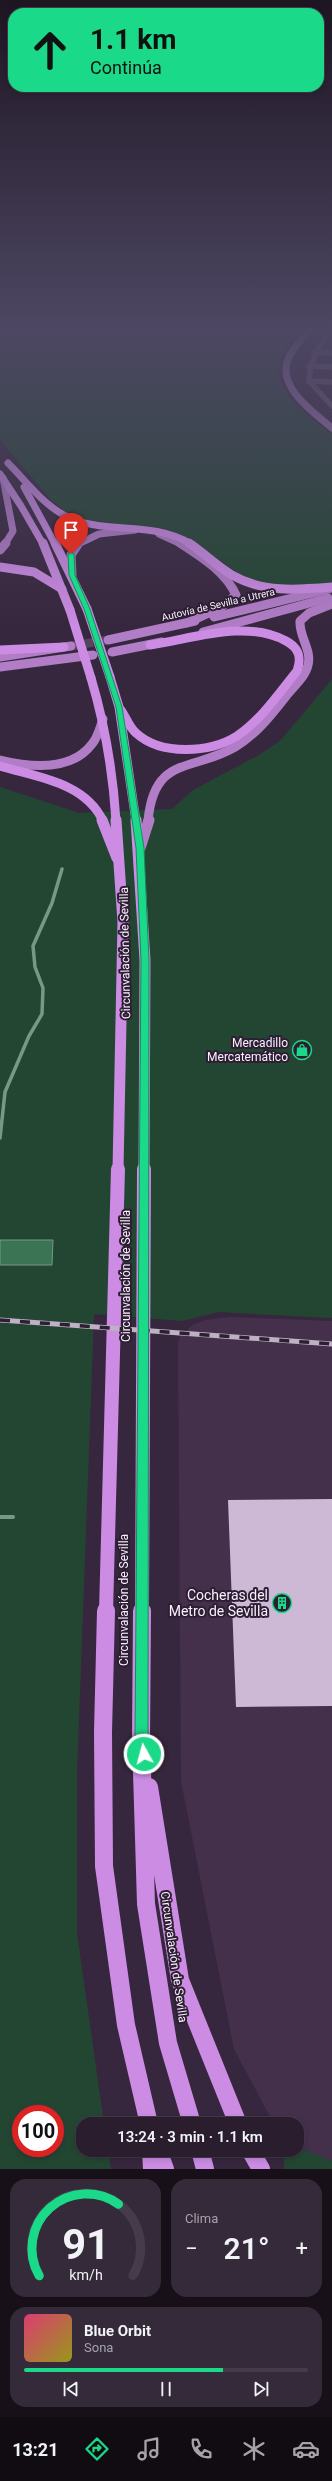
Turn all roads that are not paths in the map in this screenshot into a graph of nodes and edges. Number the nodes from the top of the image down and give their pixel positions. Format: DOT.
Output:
graph roads {
  1 [pos="2,476"];
  2 [pos="0,550"];
  3 [pos="0,567"];
  4 [pos="72,575"];
  5 [pos="332,588"];
  6 [pos="63,590"];
  7 [pos="332,597"];
  8 [pos="332,604"];
  9 [pos="187,623"];
  10 [pos="181,638"];
  11 [pos="108,640"];
  12 [pos="150,645"];
  13 [pos="67,646"];
  14 [pos="0,650"];
  15 [pos="112,652"];
  16 [pos="0,655"];
  17 [pos="93,655"];
  18 [pos="63,659"];
  19 [pos="0,668"];
  20 [pos="0,673"];
  21 [pos="119,707"];
  22 [pos="103,719"];
  23 [pos="0,760"];
  24 [pos="0,766"];
  25 [pos="140,848"];
  26 [pos="120,866"];
  27 [pos="141,1739"];
  28 [pos="147,2117"];
  29 [pos="190,2117"];
  30 [pos="235,2117"];
  31 [pos="151,2157"];
  32 [pos="161,2157"];
  33 [pos="202,2157"];
  34 [pos="254,2157"];
  35 [pos="152,2169"];
  36 [pos="165,2169"];
  37 [pos="205,2169"];
  38 [pos="261,2169"];
  1 -- 2 [label="main road"];
  1 -- 6 [label="highway, Circunvalación de Sevilla"];
  3 -- 6 [label="highway"];
  4 -- 5 [label="highway, Circunvalación de Sevilla"];
  4 -- 9 [label="main road"];
  4 -- 21 [label="highway, Circunvalación de Sevilla, bridge"];
  5 -- 9 [label="main road, Autovía de Sevilla a Utrera"];
  6 -- 22 [label="highway, Circunvalación de Sevilla, bridge"];
  7 -- 10 [label="main road"];
  8 -- 10 [label="main road"];
  8 -- 25 [label="main road"];
  9 -- 11 [label="main road, Autovía de Sevilla a Utrera"];
  10 -- 12 [label="main road"];
  12 -- 15 [label="main road"];
  12 -- 21 [label="highway"];
  13 -- 14 [label="highway"];
  13 -- 16 [label="main road"];
  17 -- 18 [label="main road"];
  18 -- 19 [label="main road"];
  18 -- 20 [label="main road"];
  21 -- 25 [label="highway, Circunvalación de Sevilla"];
  22 -- 23 [label="main road"];
  22 -- 26 [label="highway, Circunvalación de Sevilla"];
  24 -- 26 [label="highway"];
  25 -- 27 [label="highway, Circunvalación de Sevilla"];
  26 -- 28 [label="highway, Circunvalación de Sevilla"];
  27 -- 29 [label="highway, Circunvalación de Sevilla"];
  27 -- 30 [label="highway"];
  31 -- 35 [label="highway"];
  32 -- 36 [label="highway"];
  33 -- 37 [label="highway"];
  34 -- 38 [label="highway"];
}
